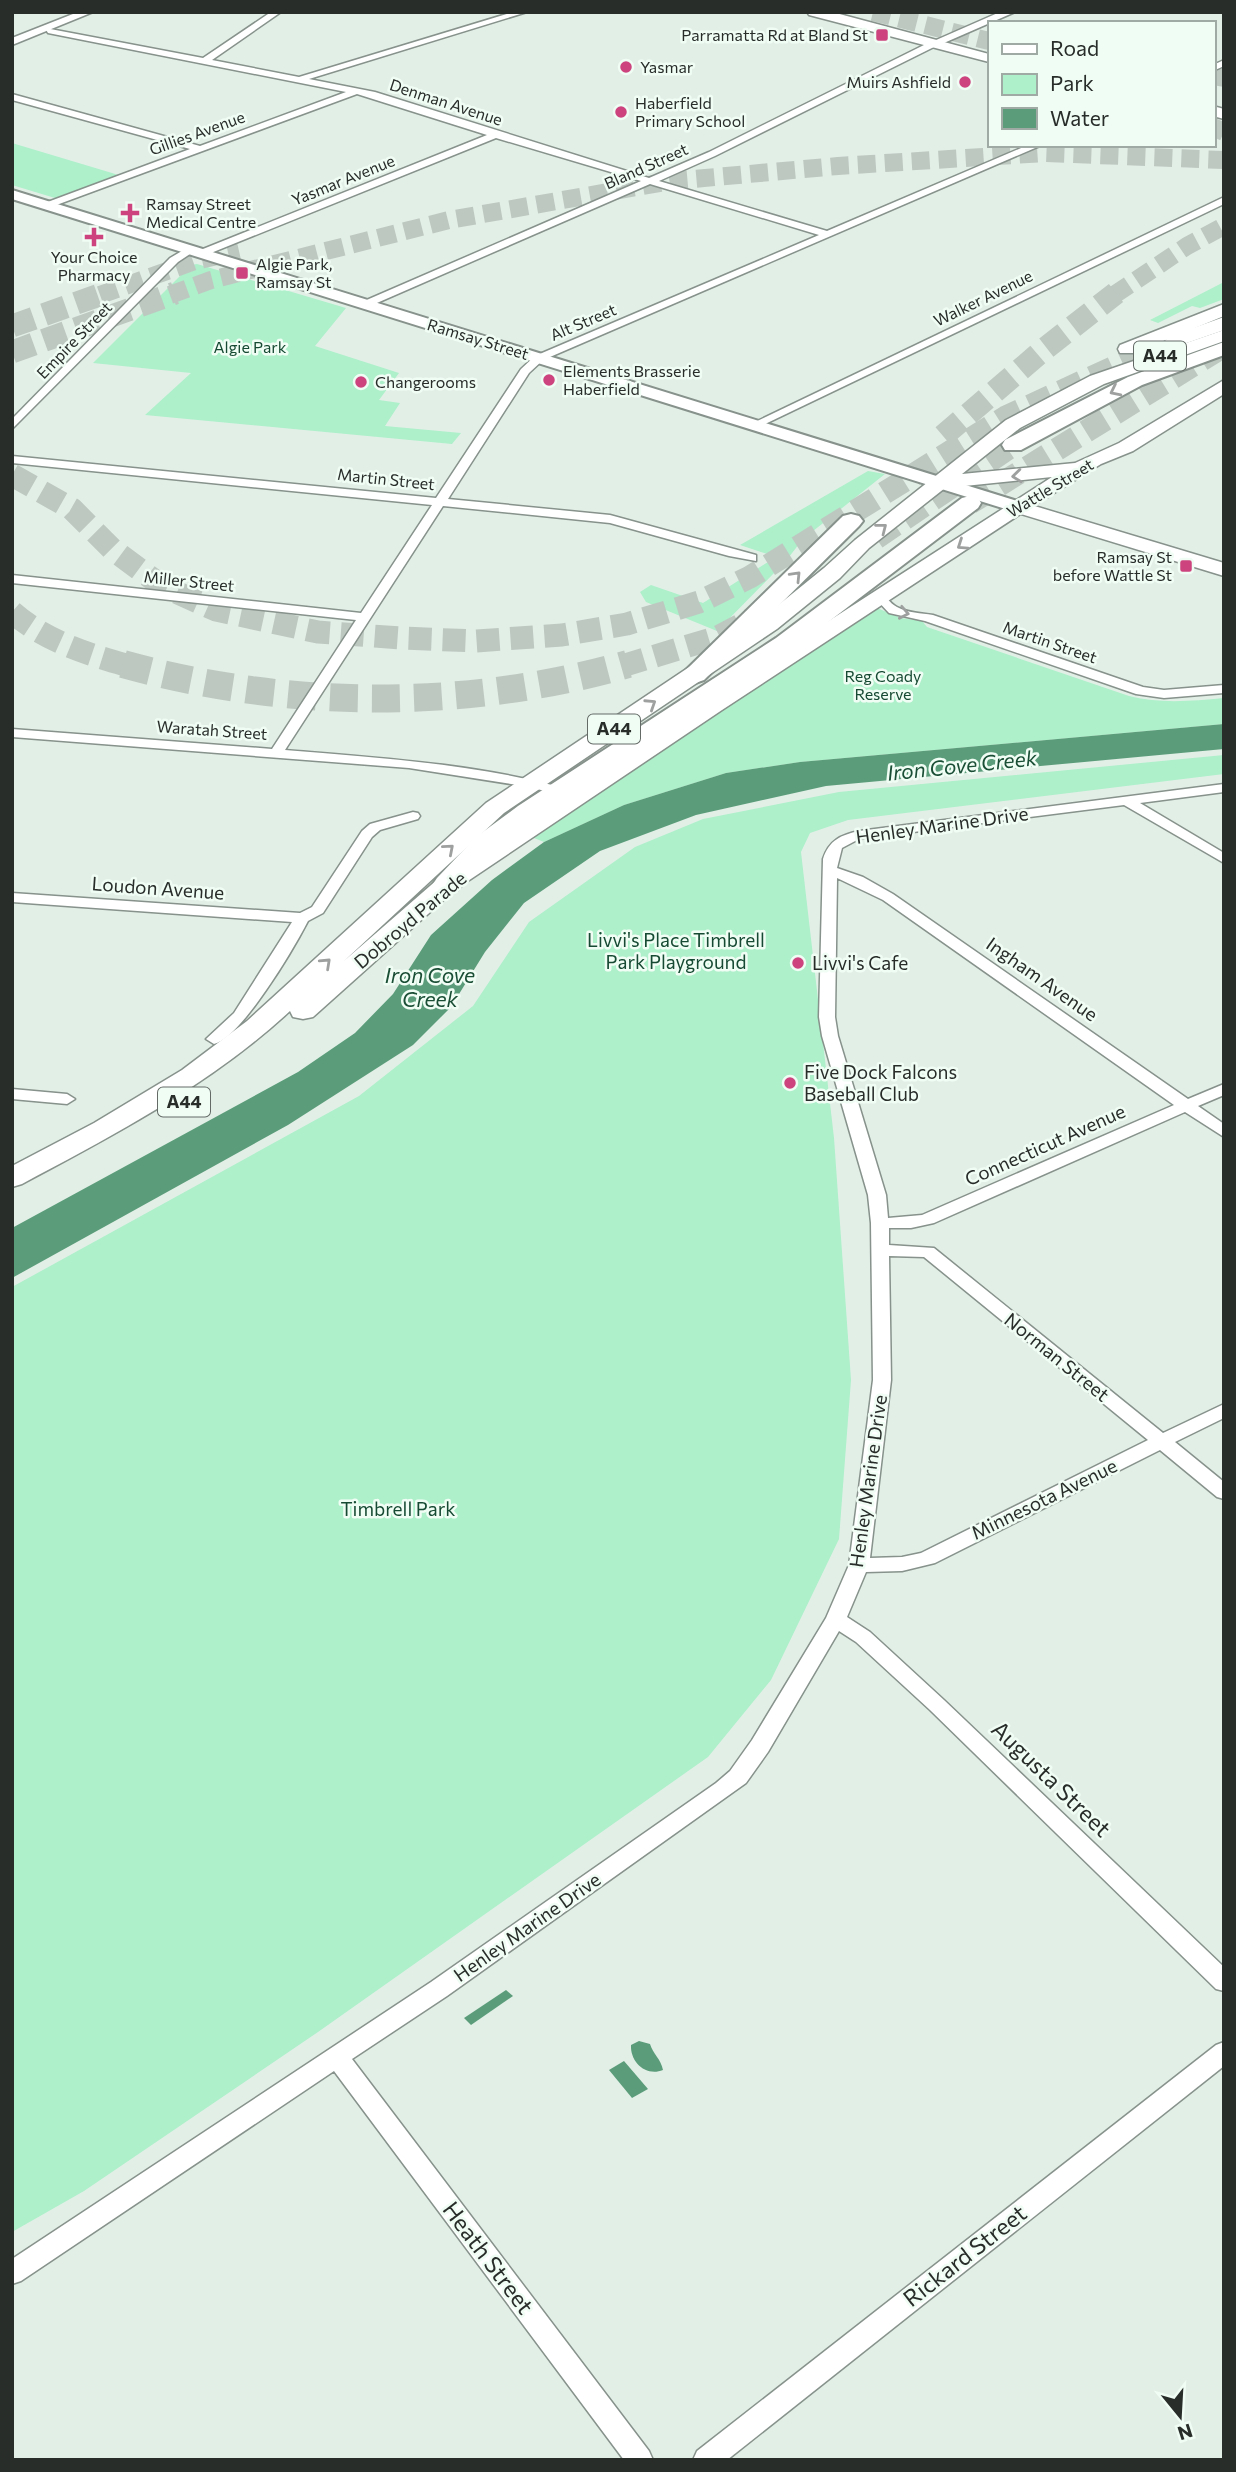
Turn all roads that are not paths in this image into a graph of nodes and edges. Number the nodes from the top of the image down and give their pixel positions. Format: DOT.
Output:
graph roads {
  1 [pos="88,12"];
  2 [pos="277,12"];
  3 [pos="523,12"];
  4 [pos="814,12"];
  5 [pos="854,12"];
  6 [pos="1010,12"];
  7 [pos="48,30"];
  8 [pos="936,42"];
  9 [pos="12,43"];
  10 [pos="988,53"];
  11 [pos="988,58"];
  12 [pos="204,61"];
  13 [pos="300,79"];
  14 [pos="356,92"];
  15 [pos="12,97"];
  16 [pos="496,135"];
  17 [pos="1032,147"];
  18 [pos="201,149"];
  19 [pos="650,182"];
  20 [pos="14,196"];
  21 [pos="1224,200"];
  22 [pos="48,205"];
  23 [pos="827,234"];
  24 [pos="196,251"];
  25 [pos="366,304"];
  26 [pos="1224,309"];
  27 [pos="1224,323"];
  28 [pos="1224,335"];
  29 [pos="1224,348"];
  30 [pos="1147,352"];
  31 [pos="539,358"];
  32 [pos="1224,386"];
  33 [pos="755,425"];
  34 [pos="12,426"];
  35 [pos="1013,435"];
  36 [pos="12,459"];
  37 [pos="1094,460"];
  38 [pos="941,482"];
  39 [pos="439,502"];
  40 [pos="970,503"];
  41 [pos="1018,506"];
  42 [pos="851,521"];
  43 [pos="752,558"];
  44 [pos="1224,570"];
  45 [pos="12,579"];
  46 [pos="879,596"];
  47 [pos="362,617"];
  48 [pos="695,676"];
  49 [pos="1224,689"];
  50 [pos="12,733"];
  51 [pos="276,753"];
  52 [pos="532,783"];
  53 [pos="1224,788"];
  54 [pos="568,794"];
  55 [pos="1125,800"];
  56 [pos="413,816"];
  57 [pos="1224,859"];
  58 [pos="830,870"];
  59 [pos="447,884"];
  60 [pos="12,897"];
  61 [pos="302,918"];
  62 [pos="214,1039"];
  63 [pos="1224,1089"];
  64 [pos="12,1094"];
  65 [pos="67,1099"];
  66 [pos="1187,1106"];
  67 [pos="1224,1132"];
  68 [pos="12,1178"];
  69 [pos="12,1198"];
  70 [pos="880,1223"];
  71 [pos="880,1250"];
  72 [pos="1224,1410"];
  73 [pos="1161,1442"];
  74 [pos="1224,1492"];
  75 [pos="859,1565"];
  76 [pos="836,1619"];
  77 [pos="1224,1982"];
  78 [pos="1224,2052"];
  79 [pos="337,2056"];
  80 [pos="12,2273"];
  81 [pos="640,2460"];
  82 [pos="706,2460"];
  1 -- 7 [label="street"];
  2 -- 12 [label="street"];
  3 -- 13 [label="street"];
  4 -- 8 [label="main road"];
  5 -- 8 [label="main road"];
  6 -- 8 [label="street, Bland Street"];
  7 -- 9 [label="street"];
  7 -- 12 [label="street, Denman Avenue"];
  8 -- 10 [label="main road"];
  8 -- 11 [label="main road"];
  8 -- 19 [label="street, Bland Street"];
  12 -- 13 [label="street, Denman Avenue"];
  13 -- 14 [label="street, Denman Avenue"];
  14 -- 16 [label="street, Denman Avenue"];
  14 -- 18 [label="street, Gillies Avenue"];
  15 -- 18 [label="street"];
  16 -- 19 [label="street, Denman Avenue"];
  16 -- 24 [label="street, Yasmar Avenue"];
  17 -- 23 [label="street, Alt Street"];
  18 -- 22 [label="street, Gillies Avenue"];
  19 -- 23 [label="street, Denman Avenue"];
  19 -- 25 [label="street, Bland Street"];
  20 -- 22 [label="main road, Ramsay Street"];
  21 -- 33 [label="street, Walker Avenue"];
  22 -- 24 [label="main road, Ramsay Street"];
  23 -- 31 [label="street, Alt Street"];
  24 -- 25 [label="main road, Ramsay Street"];
  24 -- 34 [label="street, Empire Street"];
  25 -- 31 [label="main road, Ramsay Street"];
  26 -- 35 [label="main road"];
  27 -- 30 [label="highway"];
  28 -- 35 [label="main road, A44"];
  29 -- 35 [label="highway, one-way"];
  31 -- 33 [label="main road, Ramsay Street"];
  31 -- 39 [label="street, Alt Street"];
  32 -- 37 [label="main road, Wattle Street / A44"];
  33 -- 38 [label="main road, Ramsay Street"];
  35 -- 38 [label="main road, A44"];
  36 -- 39 [label="street, Martin Street"];
  37 -- 38 [label="main road, one-way"];
  37 -- 41 [label="main road, Wattle Street / A44"];
  38 -- 41 [label="main road, Ramsay Street"];
  48 -- 38 [label="main road, Dobroyd Parade / A44, one-way"];
  39 -- 43 [label="street, Martin Street"];
  39 -- 47 [label="street, Alt Street"];
  40 -- 54 [label="highway"];
  41 -- 44 [label="main road, Ramsay Street"];
  41 -- 46 [label="main road, Wattle Street / A44, one-way"];
  48 -- 42 [label="highway, one-way"];
  45 -- 47 [label="street, Miller Street"];
  46 -- 49 [label="street, Martin Street, one-way"];
  46 -- 54 [label="main road, A44"];
  47 -- 51 [label="street, Alt Street"];
  52 -- 48 [label="main road, Dobroyd Parade / A44, one-way"];
  50 -- 51 [label="street, Waratah Street"];
  51 -- 52 [label="street, Waratah Street"];
  52 -- 54 [label="street, Waratah Street"];
  68 -- 52 [label="main road, Dobroyd Parade / A44, one-way"];
  53 -- 55 [label="street, Henley Marine Drive"];
  54 -- 59 [label="highway"];
  55 -- 57 [label="street"];
  55 -- 58 [label="street, Henley Marine Drive"];
  56 -- 61 [label="street"];
  58 -- 66 [label="street, Ingham Avenue"];
  58 -- 70 [label="street, Henley Marine Drive"];
  59 -- 69 [label="main road, Dobroyd Parade / A44"];
  60 -- 61 [label="street, Loudon Avenue"];
  61 -- 62 [label="street"];
  63 -- 66 [label="street, Connecticut Avenue"];
  64 -- 65 [label="street"];
  66 -- 67 [label="street, Ingham Avenue"];
  66 -- 70 [label="street, Connecticut Avenue"];
  70 -- 71 [label="street, Henley Marine Drive"];
  71 -- 73 [label="street, Norman Street"];
  71 -- 75 [label="street, Henley Marine Drive"];
  72 -- 73 [label="street, Minnesota Avenue"];
  73 -- 74 [label="street, Norman Street"];
  73 -- 75 [label="street, Minnesota Avenue"];
  75 -- 76 [label="street, Henley Marine Drive"];
  76 -- 77 [label="street, Augusta Street"];
  76 -- 79 [label="street, Henley Marine Drive"];
  78 -- 82 [label="street, Rickard Street"];
  79 -- 80 [label="street, Henley Marine Drive"];
  79 -- 81 [label="street, Heath Street"];
}
